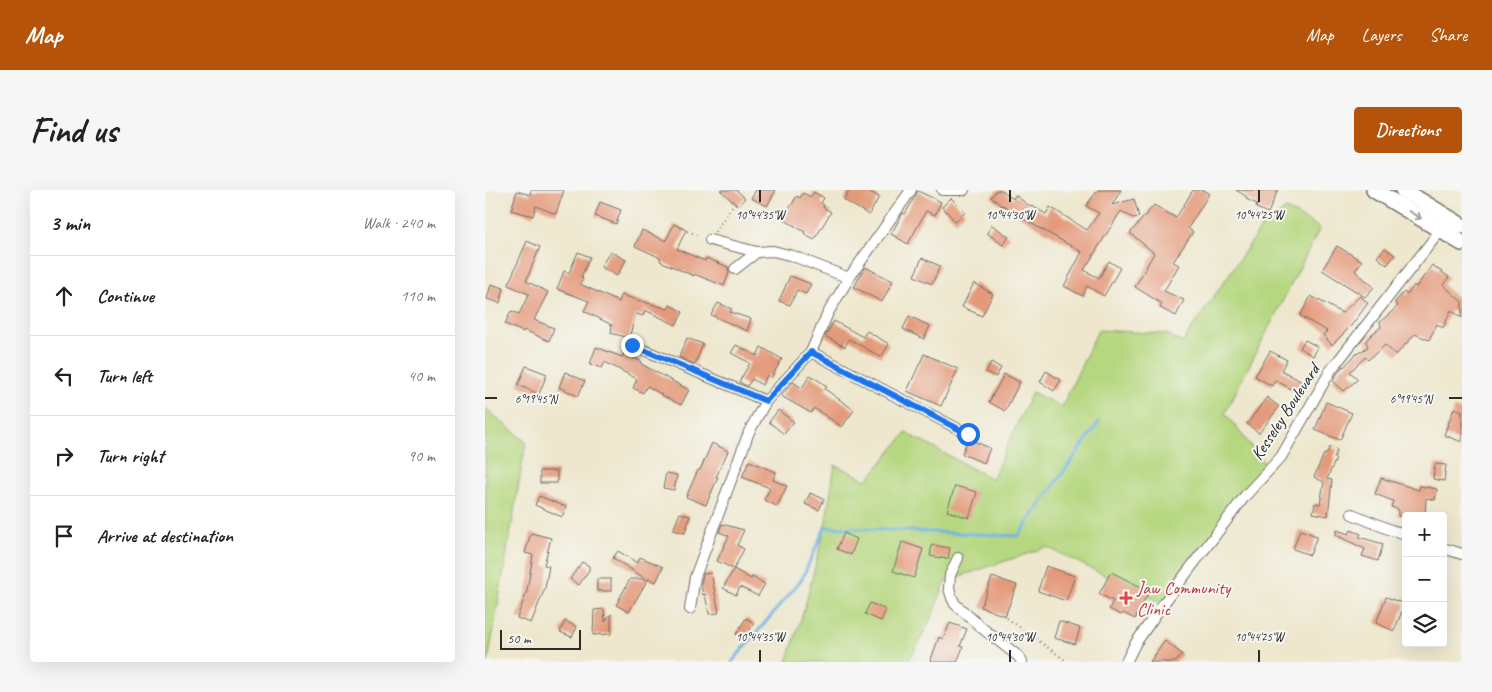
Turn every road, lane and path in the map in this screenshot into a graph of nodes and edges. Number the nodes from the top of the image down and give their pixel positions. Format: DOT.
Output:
graph roads {
  1 [pos="911,190"];
  2 [pos="942,190"];
  3 [pos="964,190"];
  4 [pos="1374,190"];
  5 [pos="1403,190"];
  6 [pos="733,205"];
  7 [pos="1462,226"];
  8 [pos="687,231"];
  9 [pos="1440,231"];
  10 [pos="710,240"];
  11 [pos="1462,243"];
  12 [pos="757,252"];
  13 [pos="735,269"];
  14 [pos="849,278"];
  15 [pos="632,345"];
  16 [pos="811,352"];
  17 [pos="766,401"];
  18 [pos="968,434"];
  19 [pos="1352,514"];
  20 [pos="1402,533"];
  21 [pos="1447,549"];
  22 [pos="1462,554"];
  23 [pos="958,558"];
  24 [pos="690,608"];
  25 [pos="1007,618"];
  26 [pos="1022,662"];
  27 [pos="1068,662"];
  28 [pos="1127,662"];
  1 -- 14 [label="street"];
  2 -- 3 [label="street"];
  4 -- 9 [label="main road, one-way"];
  5 -- 7 [label="main road"];
  6 -- 10 [label="path"];
  8 -- 10 [label="path"];
  9 -- 11 [label="main road"];
  9 -- 28 [label="street, Kesseley Boulevard"];
  10 -- 12 [label="street"];
  12 -- 13 [label="street"];
  12 -- 14 [label="street"];
  14 -- 16 [label="street"];
  15 -- 17 [label="street"];
  16 -- 17 [label="street"];
  16 -- 18 [label="street"];
  17 -- 24 [label="street"];
  19 -- 20 [label="street"];
  21 -- 22 [label="street"];
  23 -- 26 [label="street"];
  25 -- 27 [label="path"];
}
